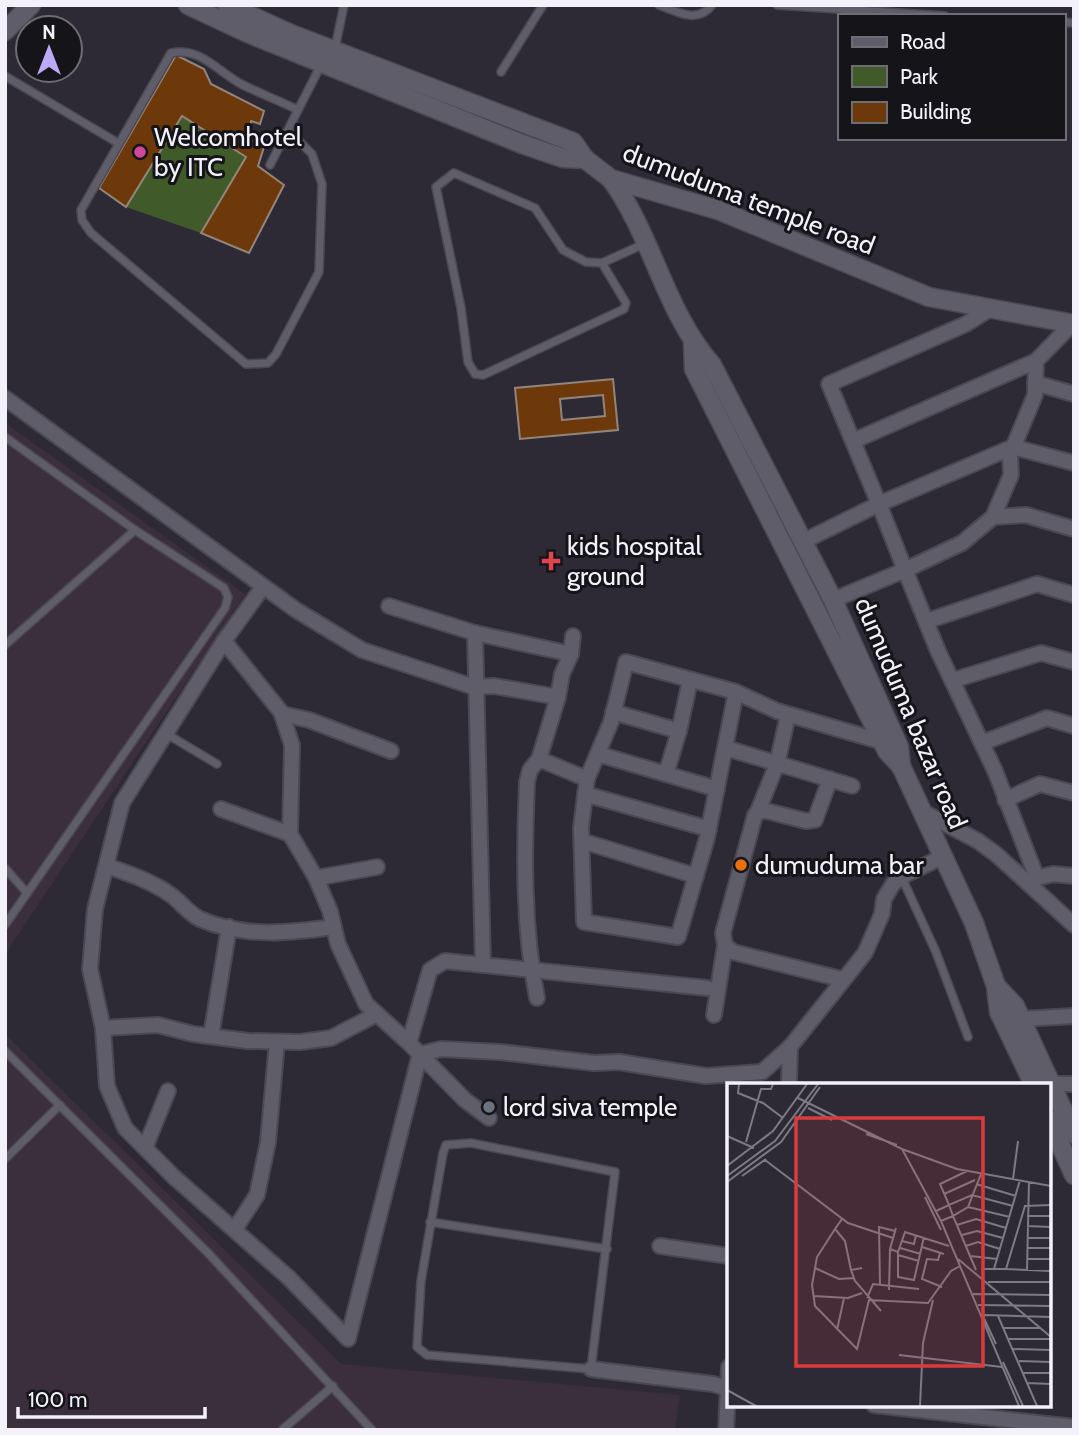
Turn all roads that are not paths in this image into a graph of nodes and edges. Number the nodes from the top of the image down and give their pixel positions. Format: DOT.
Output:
graph roads {
  1 [pos="31,5"];
  2 [pos="188,5"];
  3 [pos="227,5"];
  4 [pos="344,5"];
  5 [pos="543,5"];
  6 [pos="659,5"];
  7 [pos="712,5"];
  8 [pos="777,5"];
  9 [pos="914,14"];
  10 [pos="5,31"];
  11 [pos="335,48"];
  12 [pos="323,62"];
  13 [pos="501,72"];
  14 [pos="5,76"];
  15 [pos="298,110"];
  16 [pos="289,131"];
  17 [pos="118,143"];
  18 [pos="584,159"];
  19 [pos="270,165"];
  20 [pos="611,178"];
  21 [pos="647,243"];
  22 [pos="602,263"];
  23 [pos="988,310"];
  24 [pos="1073,324"];
  25 [pos="693,344"];
  26 [pos="1036,361"];
  27 [pos="1035,383"];
  28 [pos="1074,394"];
  29 [pos="5,398"];
  30 [pos="5,437"];
  31 [pos="853,441"];
  32 [pos="1013,447"];
  33 [pos="1074,464"];
  34 [pos="879,504"];
  35 [pos="993,517"];
  36 [pos="1074,529"];
  37 [pos="135,530"];
  38 [pos="804,541"];
  39 [pos="905,570"];
  40 [pos="263,587"];
  41 [pos="1074,595"];
  42 [pos="833,600"];
  43 [pos="389,606"];
  44 [pos="928,621"];
  45 [pos="475,633"];
  46 [pos="573,636"];
  47 [pos="223,641"];
  48 [pos="5,645"];
  49 [pos="571,654"];
  50 [pos="1074,662"];
  51 [pos="954,680"];
  52 [pos="690,681"];
  53 [pos="474,687"];
  54 [pos="736,691"];
  55 [pos="558,697"];
  56 [pos="613,712"];
  57 [pos="282,714"];
  58 [pos="788,715"];
  59 [pos="1074,726"];
  60 [pos="679,731"];
  61 [pos="165,732"];
  62 [pos="883,742"];
  63 [pos="982,743"];
  64 [pos="726,748"];
  65 [pos="391,751"];
  66 [pos="598,754"];
  67 [pos="539,759"];
  68 [pos="217,764"];
  69 [pos="777,764"];
  70 [pos="901,766"];
  71 [pos="666,774"];
  72 [pos="830,779"];
  73 [pos="586,786"];
  74 [pos="852,786"];
  75 [pos="718,789"];
  76 [pos="1074,793"];
  77 [pos="1005,800"];
  78 [pos="221,809"];
  79 [pos="758,811"];
  80 [pos="923,812"];
  81 [pos="709,829"];
  82 [pos="290,834"];
  83 [pos="582,841"];
  84 [pos="944,856"];
  85 [pos="107,866"];
  86 [pos="377,867"];
  87 [pos="5,868"];
  88 [pos="696,876"];
  89 [pos="1074,876"];
  90 [pos="901,877"];
  91 [pos="316,878"];
  92 [pos="1033,879"];
  93 [pos="27,893"];
  94 [pos="5,925"];
  95 [pos="1074,925"];
  96 [pos="229,927"];
  97 [pos="334,927"];
  98 [pos="725,945"];
  99 [pos="483,965"];
  100 [pos="532,971"];
  101 [pos="841,979"];
  102 [pos="996,986"];
  103 [pos="707,988"];
  104 [pos="537,998"];
  105 [pos="377,1014"];
  106 [pos="714,1015"];
  107 [pos="1074,1016"];
  108 [pos="1021,1019"];
  109 [pos="103,1028"];
  110 [pos="211,1036"];
  111 [pos="968,1037"];
  112 [pos="277,1042"];
  113 [pos="409,1043"];
  114 [pos="790,1047"];
  115 [pos="5,1051"];
  116 [pos="420,1054"];
  117 [pos="789,1083"];
  118 [pos="1041,1083"];
  119 [pos="1042,1083"];
  120 [pos="1051,1084"];
  121 [pos="1074,1084"];
  122 [pos="168,1091"];
  123 [pos="1051,1098"];
  124 [pos="60,1105"];
  125 [pos="489,1118"];
  126 [pos="1051,1124"];
  127 [pos="1074,1134"];
  128 [pos="145,1147"];
  129 [pos="5,1158"];
  130 [pos="1074,1175"];
  131 [pos="430,1222"];
  132 [pos="235,1229"];
  133 [pos="660,1246"];
  134 [pos="607,1249"];
  135 [pos="727,1256"];
  136 [pos="592,1369"];
  137 [pos="333,1386"];
  138 [pos="727,1389"];
  139 [pos="727,1407"];
  140 [pos="892,1407"];
  141 [pos="1074,1427"];
  142 [pos="282,1430"];
  143 [pos="372,1430"];
  144 [pos="726,1430"];
  1 -- 10 [label="street"];
  2 -- 12 [label="street"];
  3 -- 11 [label="street, dumuduma temple road"];
  4 -- 11 [label="lane"];
  5 -- 13 [label="lane"];
  6 -- 7 [label="lane"];
  8 -- 9 [label="lane"];
  11 -- 18 [label="street, dumuduma temple road"];
  12 -- 15 [label="lane"];
  12 -- 18 [label="street"];
  14 -- 17 [label="lane"];
  15 -- 16 [label="lane"];
  15 -- 17 [label="lane"];
  16 -- 17 [label="lane"];
  16 -- 19 [label="lane"];
  18 -- 20 [label="street, dumuduma temple road"];
  20 -- 21 [label="street, dumuduma bazar road"];
  20 -- 23 [label="street, dumuduma temple road"];
  21 -- 22 [label="lane"];
  21 -- 25 [label="street, dumuduma bazar road"];
  22 -- 22 [label="lane"];
  23 -- 24 [label="street, dumuduma temple road"];
  23 -- 31 [label="street"];
  24 -- 26 [label="street"];
  25 -- 38 [label="street, dumuduma bazar road"];
  25 -- 62 [label="street"];
  26 -- 27 [label="street"];
  26 -- 31 [label="street"];
  27 -- 28 [label="street"];
  27 -- 32 [label="street"];
  29 -- 40 [label="street"];
  30 -- 37 [label="lane"];
  31 -- 34 [label="street"];
  32 -- 33 [label="street"];
  32 -- 34 [label="street"];
  32 -- 35 [label="street"];
  34 -- 38 [label="street"];
  34 -- 39 [label="street"];
  35 -- 36 [label="street"];
  35 -- 39 [label="street"];
  37 -- 48 [label="lane"];
  37 -- 93 [label="lane"];
  38 -- 42 [label="street, dumuduma bazar road"];
  39 -- 42 [label="street"];
  39 -- 44 [label="street"];
  40 -- 47 [label="street"];
  40 -- 53 [label="street"];
  41 -- 44 [label="street"];
  42 -- 70 [label="street, dumuduma bazar road"];
  43 -- 45 [label="street"];
  44 -- 51 [label="street"];
  45 -- 49 [label="street"];
  45 -- 53 [label="street"];
  46 -- 49 [label="street"];
  47 -- 57 [label="street"];
  47 -- 61 [label="street"];
  49 -- 55 [label="street"];
  50 -- 51 [label="street"];
  51 -- 63 [label="street"];
  52 -- 54 [label="street"];
  52 -- 56 [label="street"];
  52 -- 60 [label="street"];
  53 -- 55 [label="street"];
  53 -- 99 [label="street"];
  54 -- 58 [label="street"];
  54 -- 64 [label="street"];
  55 -- 67 [label="street"];
  56 -- 60 [label="street"];
  56 -- 66 [label="street"];
  57 -- 65 [label="street"];
  57 -- 82 [label="street"];
  58 -- 62 [label="street"];
  58 -- 69 [label="street"];
  59 -- 63 [label="street"];
  60 -- 71 [label="street"];
  61 -- 68 [label="lane"];
  61 -- 85 [label="street"];
  62 -- 70 [label="street"];
  63 -- 77 [label="street"];
  64 -- 69 [label="street"];
  64 -- 75 [label="street"];
  66 -- 71 [label="street"];
  66 -- 73 [label="street"];
  67 -- 73 [label="street"];
  67 -- 100 [label="street"];
  69 -- 72 [label="street"];
  69 -- 79 [label="street"];
  70 -- 80 [label="street, dumuduma bazar road"];
  71 -- 75 [label="street"];
  72 -- 74 [label="street"];
  72 -- 79 [label="street"];
  73 -- 81 [label="street"];
  73 -- 83 [label="street"];
  75 -- 81 [label="street"];
  76 -- 77 [label="street"];
  77 -- 92 [label="street"];
  78 -- 82 [label="street"];
  79 -- 98 [label="street"];
  80 -- 84 [label="street, dumuduma bazar road"];
  80 -- 92 [label="street"];
  81 -- 88 [label="street"];
  82 -- 91 [label="street"];
  83 -- 88 [label="street"];
  83 -- 88 [label="street"];
  84 -- 90 [label="street, dumuduma bazar road"];
  84 -- 102 [label="street"];
  85 -- 96 [label="street"];
  85 -- 109 [label="street"];
  86 -- 91 [label="street"];
  87 -- 93 [label="lane"];
  89 -- 92 [label="street"];
  90 -- 101 [label="street"];
  90 -- 111 [label="lane"];
  91 -- 97 [label="street"];
  92 -- 95 [label="street"];
  93 -- 94 [label="lane"];
  96 -- 97 [label="street"];
  96 -- 110 [label="street"];
  97 -- 105 [label="street"];
  98 -- 101 [label="street"];
  98 -- 106 [label="street"];
  99 -- 100 [label="street"];
  99 -- 113 [label="street"];
  100 -- 103 [label="street"];
  100 -- 104 [label="street"];
  101 -- 114 [label="street"];
  102 -- 108 [label="street"];
  102 -- 118 [label="street"];
  105 -- 112 [label="street"];
  105 -- 113 [label="street"];
  107 -- 108 [label="street"];
  108 -- 119 [label="street"];
  109 -- 110 [label="street"];
  109 -- 128 [label="street"];
  110 -- 112 [label="street"];
  112 -- 132 [label="street"];
  113 -- 116 [label="street"];
  114 -- 116 [label="street"];
  114 -- 117 [label="street"];
  115 -- 124 [label="lane"];
  116 -- 125 [label="street"];
  116 -- 132 [label="street"];
  120 -- 121 [label="street"];
  122 -- 128 [label="street"];
  123 -- 127 [label="street"];
  124 -- 129 [label="lane"];
  124 -- 137 [label="lane"];
  126 -- 130 [label="street"];
  128 -- 132 [label="street"];
  131 -- 134 [label="lane"];
  131 -- 134 [label="lane"];
  131 -- 136 [label="lane"];
  133 -- 135 [label="street"];
  134 -- 136 [label="lane"];
  136 -- 138 [label="street"];
  137 -- 142 [label="lane"];
  137 -- 143 [label="lane"];
  139 -- 144 [label="street"];
  140 -- 141 [label="street"];
}
